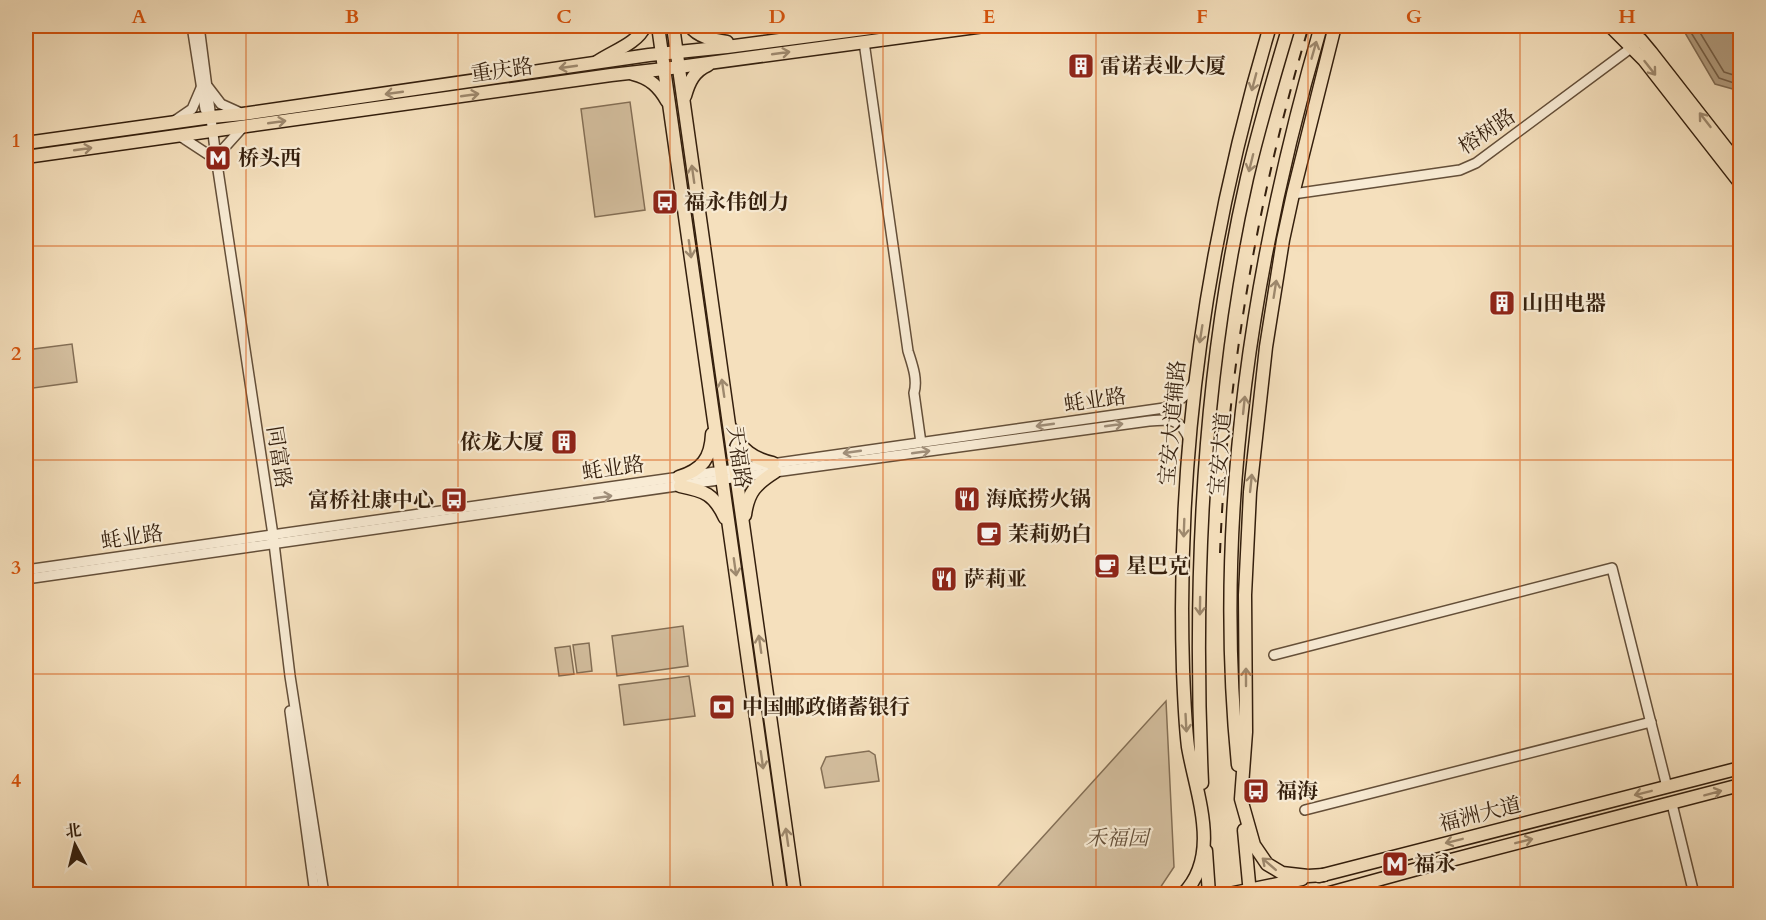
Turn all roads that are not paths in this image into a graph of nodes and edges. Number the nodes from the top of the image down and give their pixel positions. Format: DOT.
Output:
graph roads {
  1 [pos="192,26"];
  2 [pos="199,26"];
  3 [pos="645,26"];
  4 [pos="658,26"];
  5 [pos="673,26"];
  6 [pos="690,26"];
  7 [pos="886,26"];
  8 [pos="984,26"];
  9 [pos="1270,26"];
  10 [pos="1289,26"];
  11 [pos="1321,26"];
  12 [pos="1335,26"];
  13 [pos="1610,26"];
  14 [pos="1623,26"];
  15 [pos="858,27"];
  16 [pos="864,42"];
  17 [pos="746,44"];
  18 [pos="1636,44"];
  19 [pos="678,52"];
  20 [pos="662,53"];
  21 [pos="723,61"];
  22 [pos="594,64"];
  23 [pos="679,67"];
  24 [pos="664,69"];
  25 [pos="628,73"];
  26 [pos="204,87"];
  27 [pos="684,104"];
  28 [pos="670,108"];
  29 [pos="209,118"];
  30 [pos="243,121"];
  31 [pos="171,123"];
  32 [pos="211,132"];
  33 [pos="180,136"];
  34 [pos="26,143"];
  35 [pos="26,157"];
  36 [pos="214,157"];
  37 [pos="1740,166"];
  38 [pos="1740,183"];
  39 [pos="1293,194"];
  40 [pos="1232,250"];
  41 [pos="1204,312"];
  42 [pos="1195,381"];
  43 [pos="726,409"];
  44 [pos="713,412"];
  45 [pos="1189,439"];
  46 [pos="921,442"];
  47 [pos="774,468"];
  48 [pos="736,473"];
  49 [pos="722,476"];
  50 [pos="680,481"];
  51 [pos="730,534"];
  52 [pos="744,534"];
  53 [pos="271,540"];
  54 [pos="26,570"];
  55 [pos="26,579"];
  56 [pos="1274,655"];
  57 [pos="1651,722"];
  58 [pos="1740,768"];
  59 [pos="1740,785"];
  60 [pos="1667,787"];
  61 [pos="1241,799"];
  62 [pos="1672,804"];
  63 [pos="1305,810"];
  64 [pos="1204,831"];
  65 [pos="1324,875"];
  66 [pos="1250,892"];
  67 [pos="315,894"];
  68 [pos="324,894"];
  69 [pos="781,894"];
  70 [pos="795,894"];
  71 [pos="1183,894"];
  72 [pos="1209,894"];
  73 [pos="1229,894"];
  74 [pos="1326,894"];
  75 [pos="1694,894"];
  1 -- 26 [label="street, 同富路"];
  2 -- 26 [label="street, 同富路"];
  3 -- 22 [label="main road"];
  4 -- 20 [label="main road, 天福路"];
  5 -- 19 [label="main road, 天福路"];
  6 -- 17 [label="main road"];
  7 -- 15 [label="main road, 重庆路"];
  8 -- 16 [label="main road, 重庆路"];
  9 -- 41 [label="main road, 宝安大道辅路, one-way"];
  10 -- 40 [label="main road, 宝安大道, one-way"];
  61 -- 11 [label="main road, 宝安大道, one-way"];
  12 -- 39 [label="main road"];
  13 -- 18 [label="main road"];
  14 -- 18 [label="main road"];
  15 -- 17 [label="main road, 重庆路"];
  21 -- 16 [label="main road, 重庆路, one-way"];
  16 -- 46 [label="street"];
  17 -- 19 [label="main road, 重庆路"];
  37 -- 18 [label="main road, one-way"];
  18 -- 38 [label="main road, one-way"];
  18 -- 39 [label="street, 榕树路"];
  19 -- 20 [label="main road, 重庆路"];
  19 -- 23 [label="main road, 天福路"];
  20 -- 22 [label="main road, 重庆路"];
  20 -- 24 [label="main road, 天福路"];
  21 -- 23 [label="main road, 重庆路"];
  21 -- 27 [label="main road"];
  22 -- 30 [label="main road, 重庆路, one-way"];
  23 -- 24 [label="main road, 重庆路"];
  23 -- 27 [label="main road, 天福路"];
  24 -- 25 [label="main road, 重庆路"];
  24 -- 28 [label="main road, 天福路"];
  25 -- 28 [label="main road"];
  30 -- 25 [label="main road, 重庆路, one-way"];
  26 -- 29 [label="street, 同富路"];
  26 -- 30 [label="street"];
  26 -- 31 [label="street"];
  43 -- 27 [label="main road, 天福路, one-way"];
  28 -- 44 [label="main road, 天福路, one-way"];
  29 -- 30 [label="main road, 重庆路"];
  29 -- 31 [label="main road, 重庆路"];
  29 -- 32 [label="street, 同富路"];
  30 -- 32 [label="main road, 重庆路"];
  30 -- 36 [label="street"];
  31 -- 34 [label="main road, 重庆路"];
  32 -- 33 [label="main road, 重庆路"];
  32 -- 36 [label="street, 同富路"];
  35 -- 33 [label="main road, 重庆路, one-way"];
  33 -- 36 [label="street"];
  36 -- 53 [label="street, 同富路"];
  61 -- 39 [label="main road, one-way"];
  40 -- 41 [label="main road"];
  40 -- 64 [label="main road, 宝安大道, one-way"];
  41 -- 42 [label="main road, 宝安大道辅路, one-way"];
  42 -- 45 [label="main road, 宝安大道辅路"];
  42 -- 46 [label="street, 蚝业路, one-way"];
  43 -- 47 [label="main road"];
  43 -- 48 [label="main road, 天福路"];
  44 -- 49 [label="main road, 天福路"];
  44 -- 50 [label="main road"];
  47 -- 45 [label="street, 蚝业路, one-way"];
  45 -- 64 [label="main road, 宝安大道辅路, one-way"];
  46 -- 47 [label="street, 蚝业路, one-way"];
  47 -- 48 [label="street, 蚝业路"];
  47 -- 52 [label="main road"];
  48 -- 49 [label="street, 蚝业路"];
  48 -- 52 [label="main road, 天福路"];
  49 -- 50 [label="street, 蚝业路"];
  49 -- 51 [label="main road, 天福路"];
  50 -- 51 [label="main road"];
  50 -- 53 [label="street, 蚝业路"];
  51 -- 69 [label="main road, 天福路, one-way"];
  70 -- 52 [label="main road, 天福路, one-way"];
  53 -- 54 [label="street, 蚝业路"];
  53 -- 55 [label="street, 蚝业路"];
  53 -- 67 [label="street, 同富路"];
  53 -- 68 [label="street, 同富路"];
  56 -- 57 [label="street"];
  57 -- 60 [label="street"];
  57 -- 63 [label="street"];
  58 -- 60 [label="main road, 福洲大道"];
  62 -- 59 [label="main road, 福洲大道, one-way"];
  60 -- 65 [label="main road, 福洲大道, one-way"];
  65 -- 61 [label="main road, one-way"];
  61 -- 66 [label="main road, 宝安大道"];
  74 -- 62 [label="main road, 福洲大道, one-way"];
  62 -- 75 [label="street"];
  64 -- 71 [label="main road"];
  64 -- 72 [label="main road, 宝安大道"];
  65 -- 66 [label="main road, 福洲大道"];
  66 -- 73 [label="main road, 福洲大道"];
}
